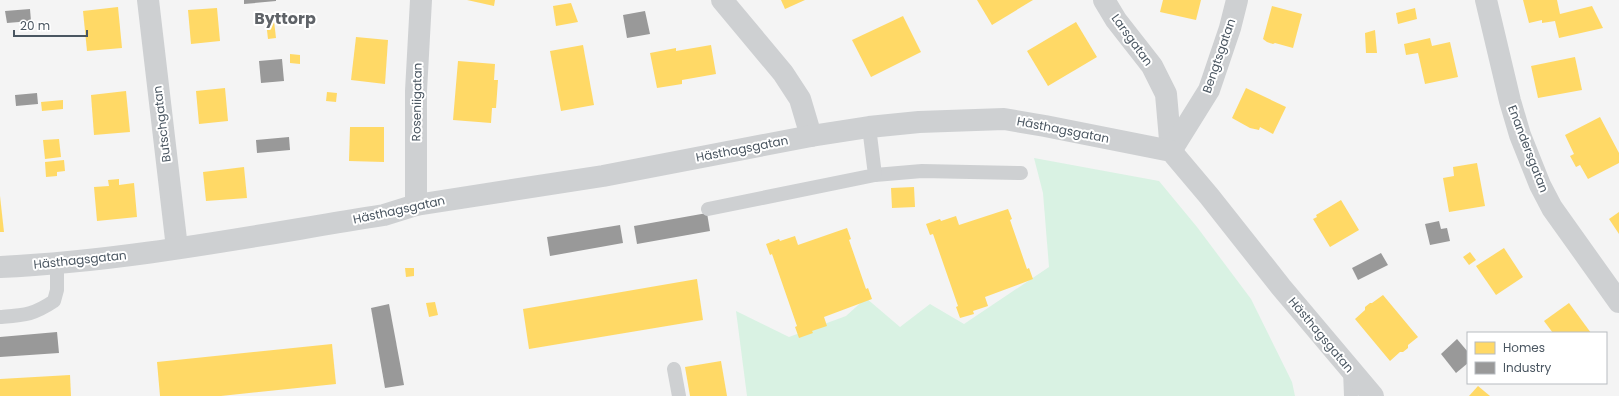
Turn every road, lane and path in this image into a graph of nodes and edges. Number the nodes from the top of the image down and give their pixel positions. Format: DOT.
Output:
graph roads {
  1 [pos="148,0"];
  2 [pos="421,0"];
  3 [pos="722,0"];
  4 [pos="1104,0"];
  5 [pos="1237,0"];
  6 [pos="1486,0"];
  7 [pos="869,127"];
  8 [pos="811,136"];
  9 [pos="1171,152"];
  10 [pos="1020,173"];
  11 [pos="875,175"];
  12 [pos="416,205"];
  13 [pos="708,209"];
  14 [pos="177,248"];
  15 [pos="57,264"];
  16 [pos="0,267"];
  17 [pos="1619,302"];
  18 [pos="0,317"];
  19 [pos="674,369"];
  20 [pos="1350,370"];
  21 [pos="679,396"];
  22 [pos="1350,396"];
  23 [pos="1373,396"];
  1 -- 14 [label="street, Butschgatan"];
  2 -- 12 [label="street, Roseniigatan"];
  3 -- 8 [label="street"];
  4 -- 9 [label="street, Larsgatan"];
  5 -- 9 [label="street, Bengtsgatan"];
  6 -- 17 [label="street, Enandersgatan"];
  7 -- 8 [label="street, Hästhagsgatan"];
  7 -- 9 [label="street, Hästhagsgatan"];
  7 -- 11 [label="lane"];
  8 -- 12 [label="street, Hästhagsgatan"];
  9 -- 20 [label="street, Hästhagsgatan"];
  10 -- 11 [label="lane"];
  11 -- 13 [label="lane"];
  12 -- 14 [label="street, Hästhagsgatan"];
  14 -- 15 [label="street, Hästhagsgatan"];
  15 -- 16 [label="street, Hästhagsgatan"];
  15 -- 18 [label="lane"];
  19 -- 21 [label="lane"];
  20 -- 22 [label="lane"];
  20 -- 23 [label="street, Hästhagsgatan"];
}
